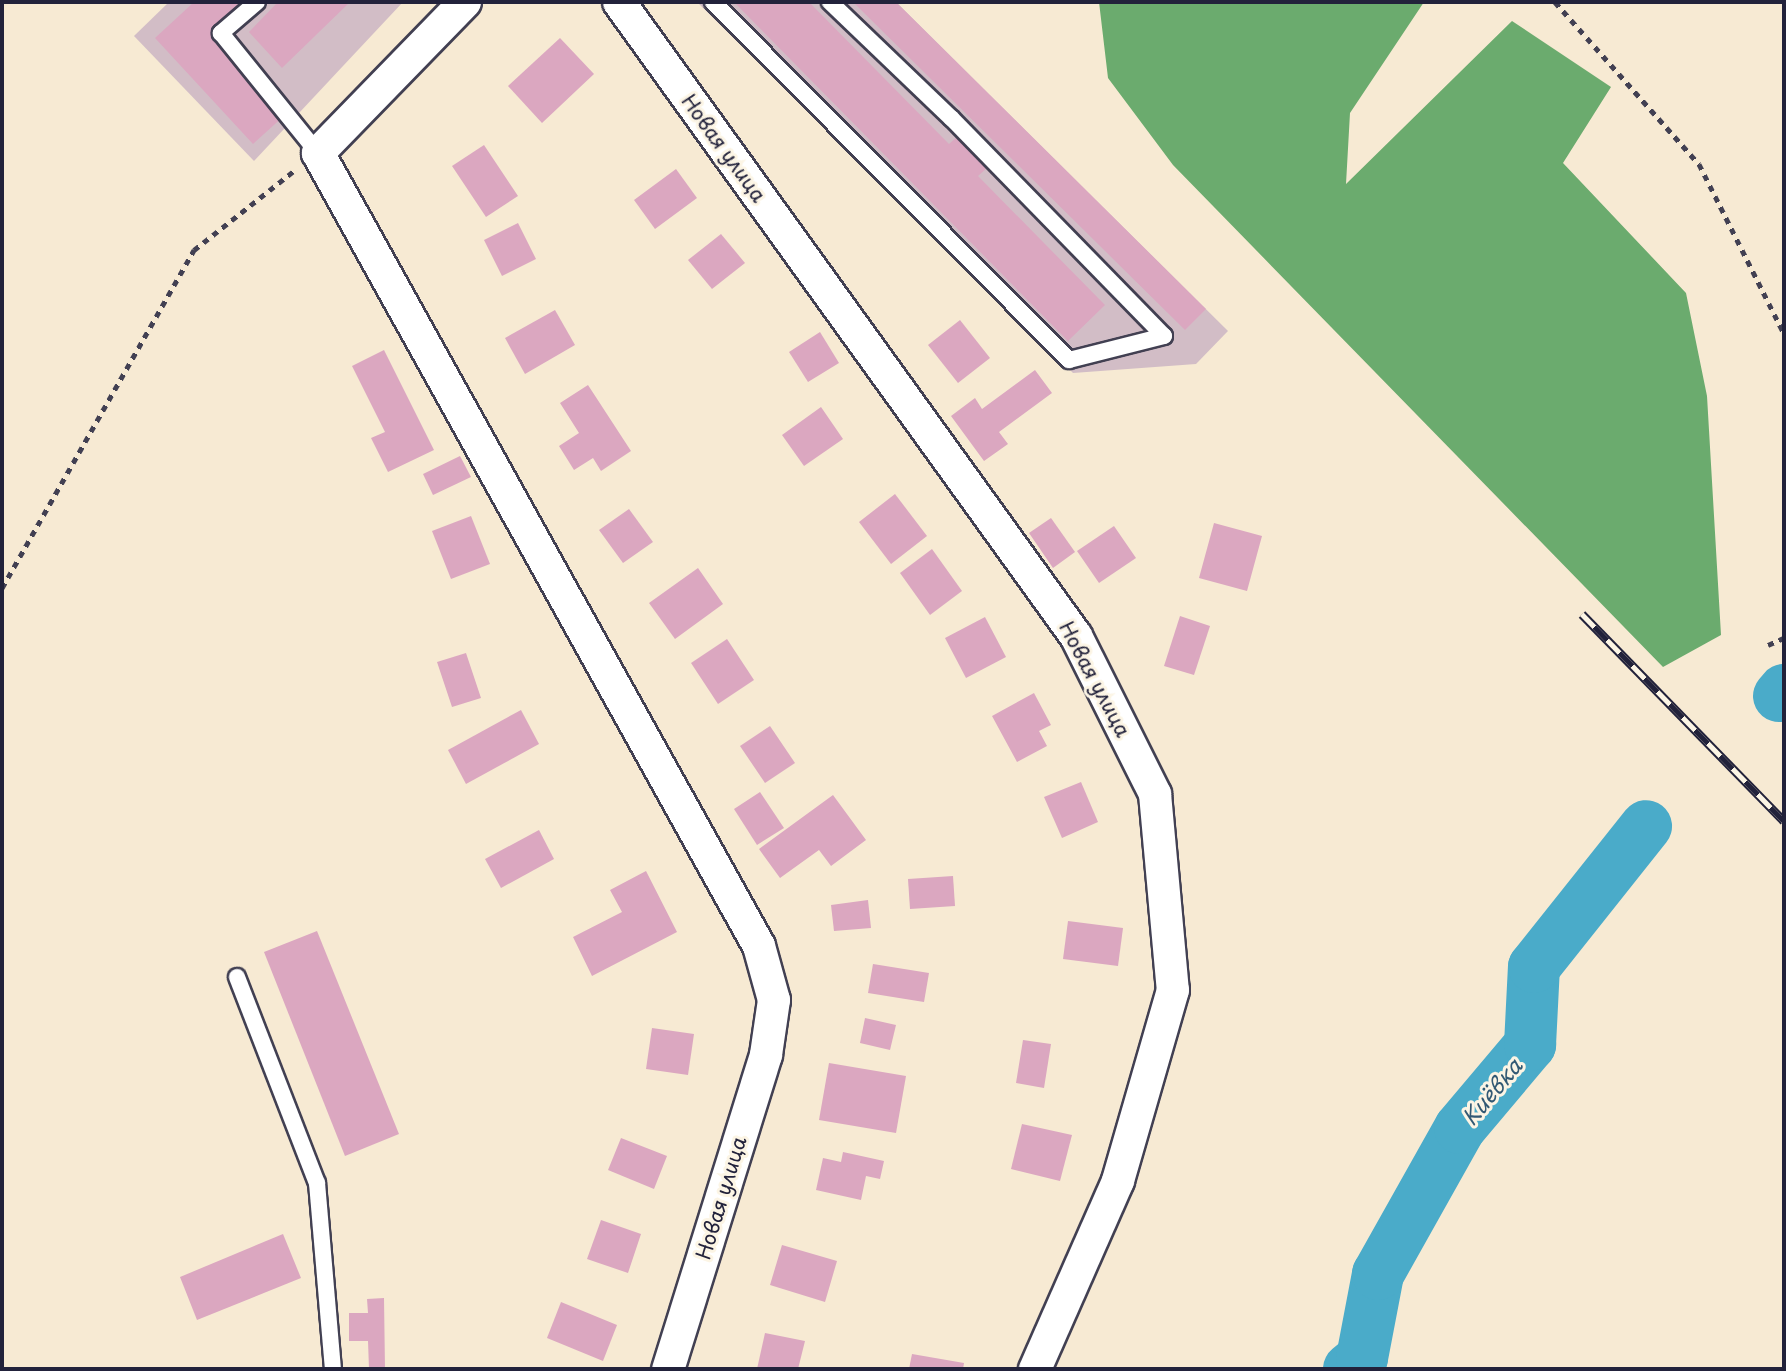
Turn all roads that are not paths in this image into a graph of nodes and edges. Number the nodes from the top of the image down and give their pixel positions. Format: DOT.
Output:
graph roads {
  1 [pos="257,2"];
  2 [pos="465,2"];
  3 [pos="619,2"];
  4 [pos="713,2"];
  5 [pos="830,2"];
  6 [pos="318,153"];
  7 [pos="237,977"];
  8 [pos="333,1369"];
  9 [pos="668,1369"];
  10 [pos="1035,1369"];
  1 -- 6 [label="lane"];
  2 -- 6 [label="street"];
  3 -- 10 [label="street, Новая улица"];
  4 -- 5 [label="lane"];
  6 -- 9 [label="street, Новая улица"];
  7 -- 8 [label="lane"];
}
